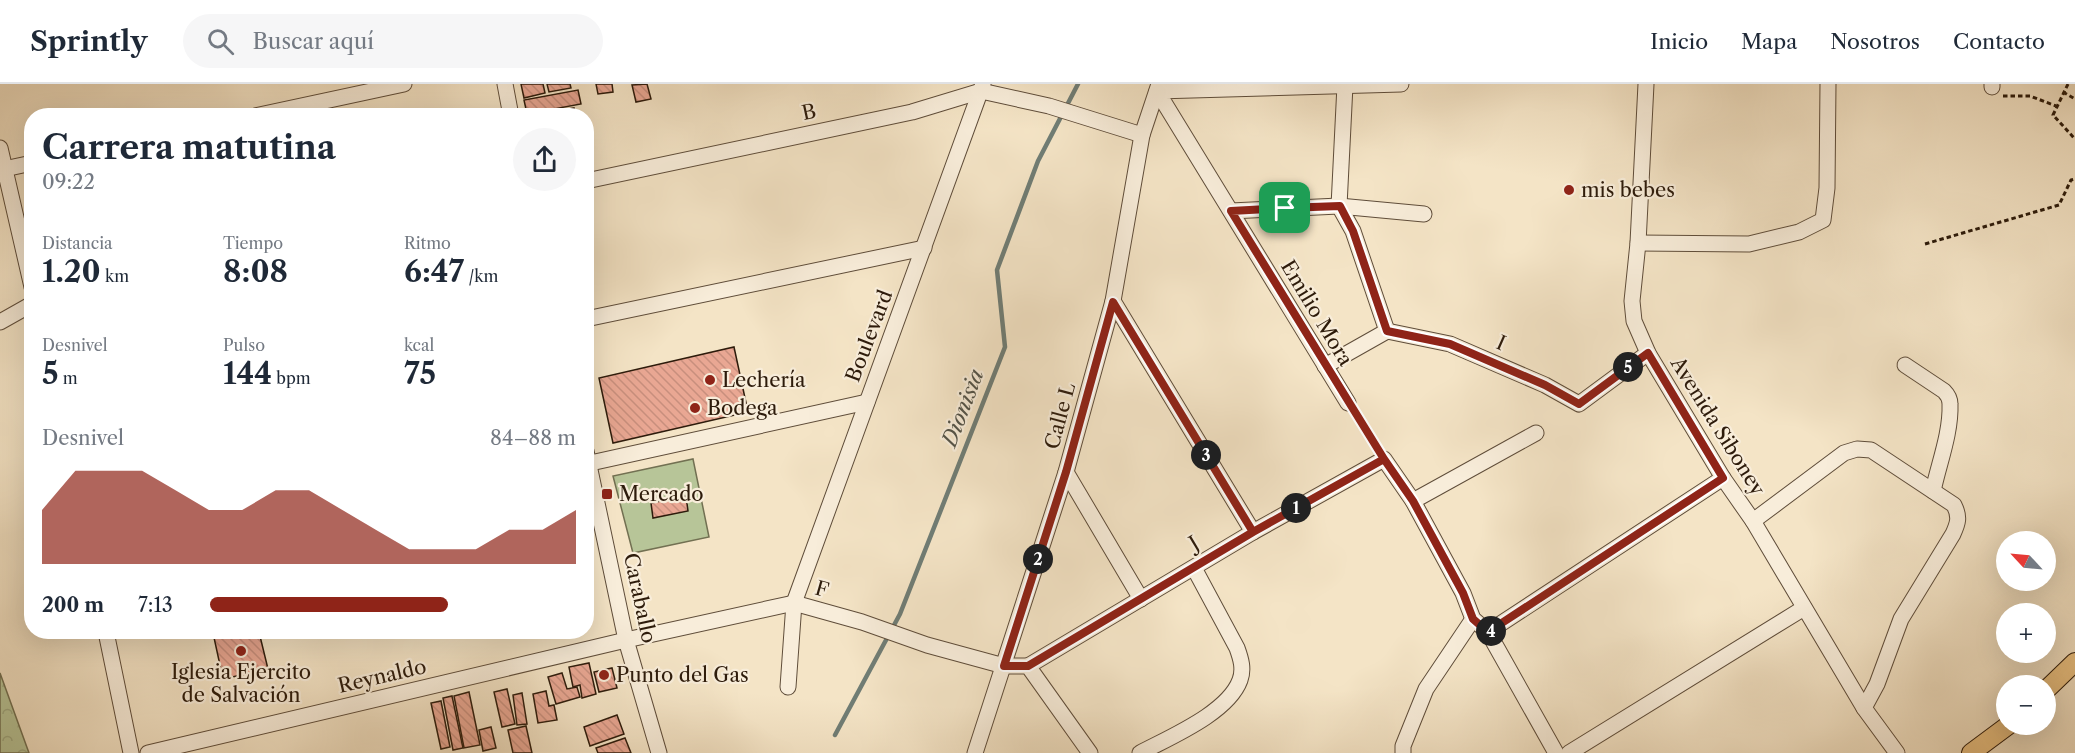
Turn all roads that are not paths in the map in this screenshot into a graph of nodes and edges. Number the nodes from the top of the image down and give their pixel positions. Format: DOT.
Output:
graph roads {
  1 [pos="404,84"];
  2 [pos="505,84"];
  3 [pos="1401,84"];
  4 [pos="1646,84"];
  5 [pos="1828,84"];
  6 [pos="1345,85"];
  7 [pos="1158,87"];
  8 [pos="982,88"];
  9 [pos="292,108"];
  10 [pos="510,108"];
  11 [pos="1142,135"];
  12 [pos="0,148"];
  13 [pos="24,165"];
  14 [pos="2,169"];
  15 [pos="594,179"];
  16 [pos="1340,206"];
  17 [pos="1231,211"];
  18 [pos="1424,214"];
  19 [pos="1638,243"];
  20 [pos="924,248"];
  21 [pos="24,256"];
  22 [pos="1113,302"];
  23 [pos="24,308"];
  24 [pos="594,317"];
  25 [pos="0,322"];
  26 [pos="1387,331"];
  27 [pos="1648,353"];
  28 [pos="1905,365"];
  29 [pos="1326,366"];
  30 [pos="867,402"];
  31 [pos="1348,403"];
  32 [pos="1536,433"];
  33 [pos="594,458"];
  34 [pos="1066,472"];
  35 [pos="1723,478"];
  36 [pos="594,488"];
  37 [pos="1933,491"];
  38 [pos="1413,501"];
  39 [pos="1753,521"];
  40 [pos="1253,532"];
  41 [pos="1194,568"];
  42 [pos="1141,599"];
  43 [pos="794,603"];
  44 [pos="1804,608"];
  45 [pos="1473,619"];
  46 [pos="1488,632"];
  47 [pos="107,639"];
  48 [pos="626,640"];
  49 [pos="2075,662"];
  50 [pos="1004,666"];
  51 [pos="1028,666"];
  52 [pos="2056,680"];
  53 [pos="788,687"];
  54 [pos="1864,708"];
  55 [pos="1996,734"];
  56 [pos="131,753"];
  57 [pos="148,753"];
  58 [pos="659,753"];
  59 [pos="975,753"];
  60 [pos="1090,753"];
  61 [pos="1140,753"];
  62 [pos="1403,753"];
  63 [pos="1556,753"];
  64 [pos="1569,753"];
  65 [pos="1897,753"];
  66 [pos="1971,753"];
  1 -- 9 [label="street"];
  2 -- 10 [label="street"];
  3 -- 6 [label="street"];
  4 -- 19 [label="street, Avenida Siboney"];
  5 -- 19 [label="street"];
  6 -- 7 [label="street"];
  6 -- 16 [label="street"];
  7 -- 11 [label="street, Calle L"];
  7 -- 17 [label="street, Emilio Mora"];
  8 -- 11 [label="street, B"];
  8 -- 15 [label="street, B"];
  8 -- 20 [label="street, Boulevard"];
  11 -- 22 [label="street, Calle L"];
  12 -- 14 [label="street"];
  13 -- 14 [label="street"];
  14 -- 21 [label="street"];
  16 -- 17 [label="street"];
  16 -- 18 [label="street"];
  16 -- 26 [label="street"];
  17 -- 29 [label="street, Emilio Mora"];
  19 -- 27 [label="street, Avenida Siboney"];
  20 -- 24 [label="street"];
  20 -- 30 [label="street, Boulevard"];
  22 -- 34 [label="street, Calle L"];
  22 -- 40 [label="street"];
  23 -- 25 [label="street"];
  26 -- 27 [label="street, I"];
  26 -- 29 [label="street"];
  27 -- 35 [label="street, Avenida Siboney"];
  28 -- 37 [label="street"];
  29 -- 31 [label="street, Emilio Mora"];
  30 -- 33 [label="street"];
  30 -- 43 [label="street, Boulevard"];
  32 -- 38 [label="street"];
  34 -- 42 [label="street"];
  34 -- 50 [label="street, Calle L"];
  35 -- 39 [label="street, Avenida Siboney"];
  35 -- 46 [label="street"];
  36 -- 48 [label="street, Caraballo"];
  37 -- 39 [label="street"];
  37 -- 54 [label="street"];
  38 -- 40 [label="street, J"];
  38 -- 45 [label="street"];
  39 -- 44 [label="street, Avenida Siboney"];
  40 -- 41 [label="street, J"];
  41 -- 42 [label="street, J"];
  41 -- 61 [label="street"];
  42 -- 51 [label="street, J"];
  43 -- 48 [label="street, F"];
  43 -- 50 [label="street, F"];
  43 -- 53 [label="street, Boulevard"];
  44 -- 54 [label="street, Avenida Siboney"];
  44 -- 64 [label="street"];
  45 -- 46 [label="street"];
  45 -- 62 [label="street"];
  46 -- 63 [label="street"];
  47 -- 56 [label="street"];
  48 -- 57 [label="street, Reynaldo"];
  48 -- 58 [label="street, Caraballo"];
  49 -- 52 [label="main road"];
  50 -- 51 [label="street, F"];
  50 -- 59 [label="street, Calle L"];
  51 -- 60 [label="street"];
  54 -- 65 [label="street, Avenida Siboney"];
  55 -- 66 [label="main road"];
}
